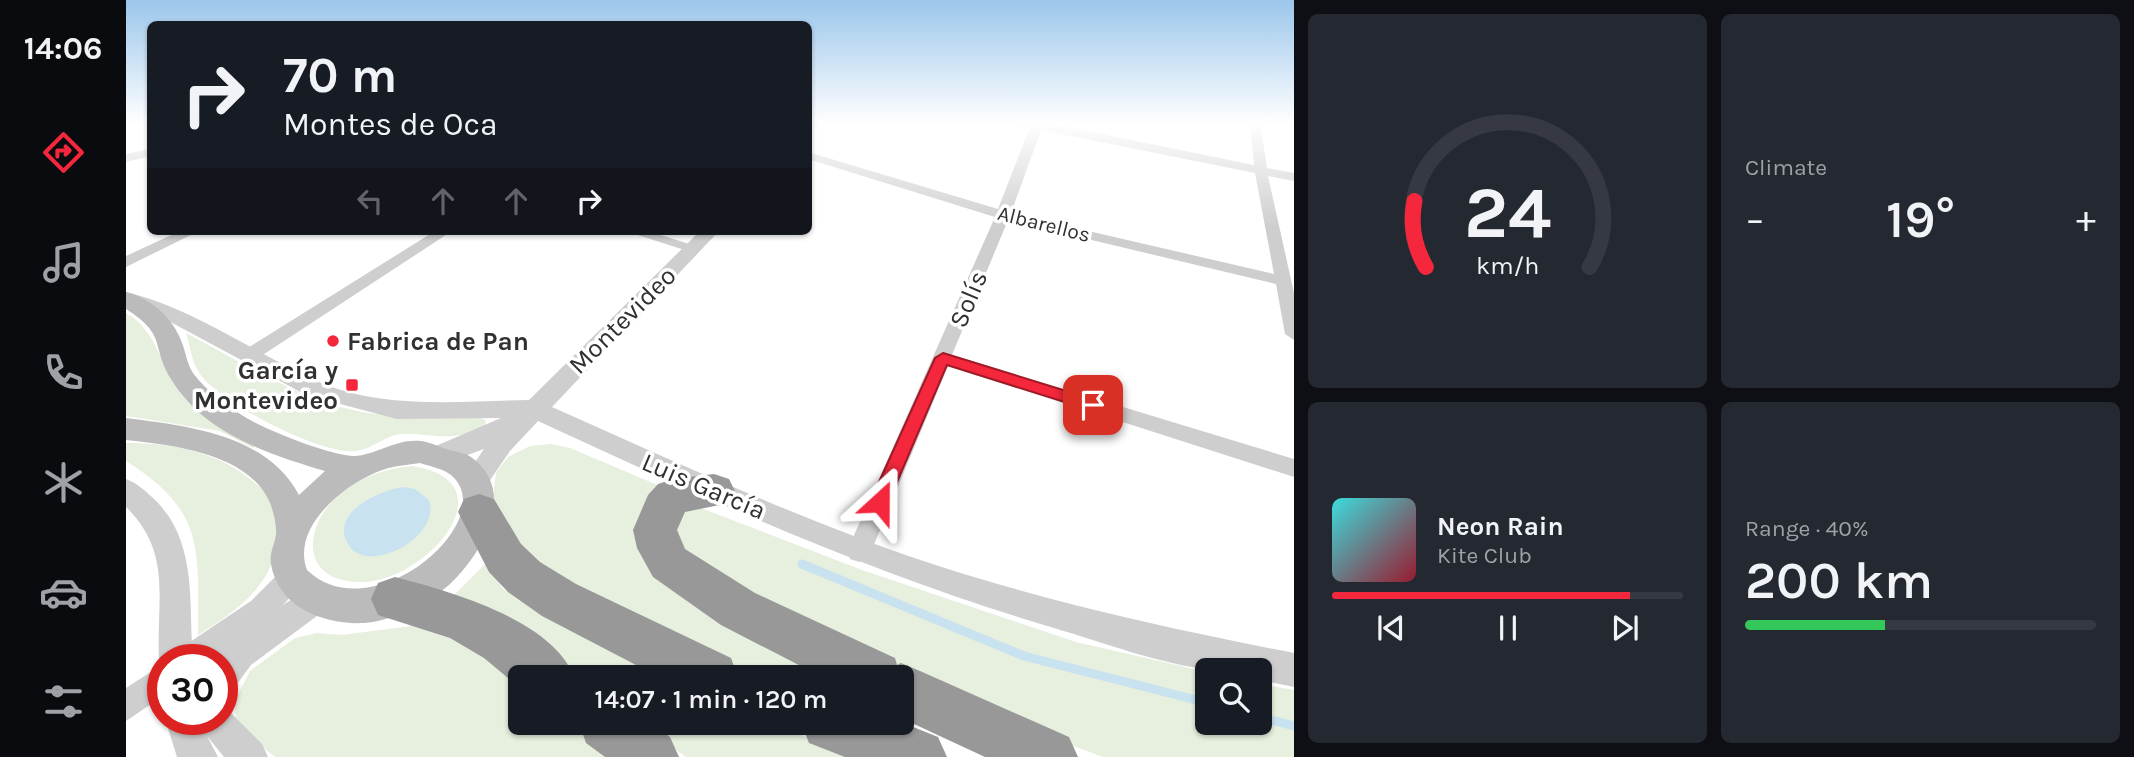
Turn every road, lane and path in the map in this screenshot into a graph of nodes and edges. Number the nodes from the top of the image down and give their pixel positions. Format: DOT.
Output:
graph roads {
  1 [pos="816,157"];
  2 [pos="1021,157"];
  3 [pos="1199,157"];
  4 [pos="1259,157"];
  5 [pos="1261,170"];
  6 [pos="1294,177"];
  7 [pos="1003,215"];
  8 [pos="183,235"];
  9 [pos="439,235"];
  10 [pos="647,235"];
  11 [pos="706,235"];
  12 [pos="694,248"];
  13 [pos="126,262"];
  14 [pos="1286,273"];
  15 [pos="126,299"];
  16 [pos="1294,334"];
  17 [pos="248,356"];
  18 [pos="943,358"];
  19 [pos="534,409"];
  20 [pos="126,429"];
  21 [pos="581,433"];
  22 [pos="500,444"];
  23 [pos="440,455"];
  24 [pos="356,468"];
  25 [pos="1294,468"];
  26 [pos="126,490"];
  27 [pos="714,491"];
  28 [pos="477,496"];
  29 [pos="292,531"];
  30 [pos="859,551"];
  31 [pos="303,589"];
  32 [pos="395,598"];
  33 [pos="174,644"];
  34 [pos="211,644"];
  35 [pos="238,650"];
  36 [pos="533,665"];
  37 [pos="688,665"];
  38 [pos="851,665"];
  39 [pos="1294,670"];
  40 [pos="147,690"];
  41 [pos="914,696"];
  42 [pos="126,706"];
  43 [pos="188,735"];
  44 [pos="230,735"];
  45 [pos="622,735"];
  46 [pos="860,735"];
  47 [pos="199,757"];
  48 [pos="250,757"];
  49 [pos="650,757"];
  50 [pos="918,757"];
  51 [pos="1049,757"];
  1 -- 7 [label="street, Albarellos"];
  2 -- 7 [label="street, Solís"];
  3 -- 5 [label="street"];
  4 -- 5 [label="street"];
  5 -- 6 [label="street"];
  5 -- 14 [label="street"];
  7 -- 14 [label="street, Albarellos"];
  7 -- 18 [label="street, Solís"];
  8 -- 13 [label="street"];
  9 -- 17 [label="street"];
  10 -- 12 [label="street"];
  11 -- 12 [label="street, Montevideo"];
  12 -- 19 [label="street, Montevideo"];
  14 -- 16 [label="street"];
  15 -- 17 [label="street, Luis García"];
  15 -- 24 [label="main road, Luis García"];
  17 -- 19 [label="street, Luis García"];
  18 -- 25 [label="street"];
  18 -- 30 [label="street, Solís"];
  19 -- 21 [label="street, Luis García"];
  19 -- 22 [label="street, Montevideo"];
  19 -- 23 [label="street, Montevideo"];
  20 -- 29 [label="main road"];
  21 -- 22 [label="street"];
  21 -- 27 [label="street, Luis García"];
  22 -- 28 [label="street, Montevideo"];
  23 -- 24 [label="main road"];
  23 -- 28 [label="main road"];
  24 -- 29 [label="main road"];
  26 -- 33 [label="street"];
  27 -- 30 [label="street, Luis García"];
  27 -- 38 [label="highway"];
  28 -- 32 [label="main road"];
  28 -- 37 [label="highway"];
  29 -- 31 [label="main road"];
  30 -- 39 [label="street, Luis García"];
  31 -- 32 [label="main road"];
  31 -- 34 [label="street"];
  31 -- 35 [label="street"];
  32 -- 36 [label="highway"];
  40 -- 42 [label="street"];
  41 -- 51 [label="highway"];
  43 -- 47 [label="street"];
  44 -- 48 [label="street"];
  45 -- 49 [label="highway"];
  46 -- 50 [label="highway"];
}
